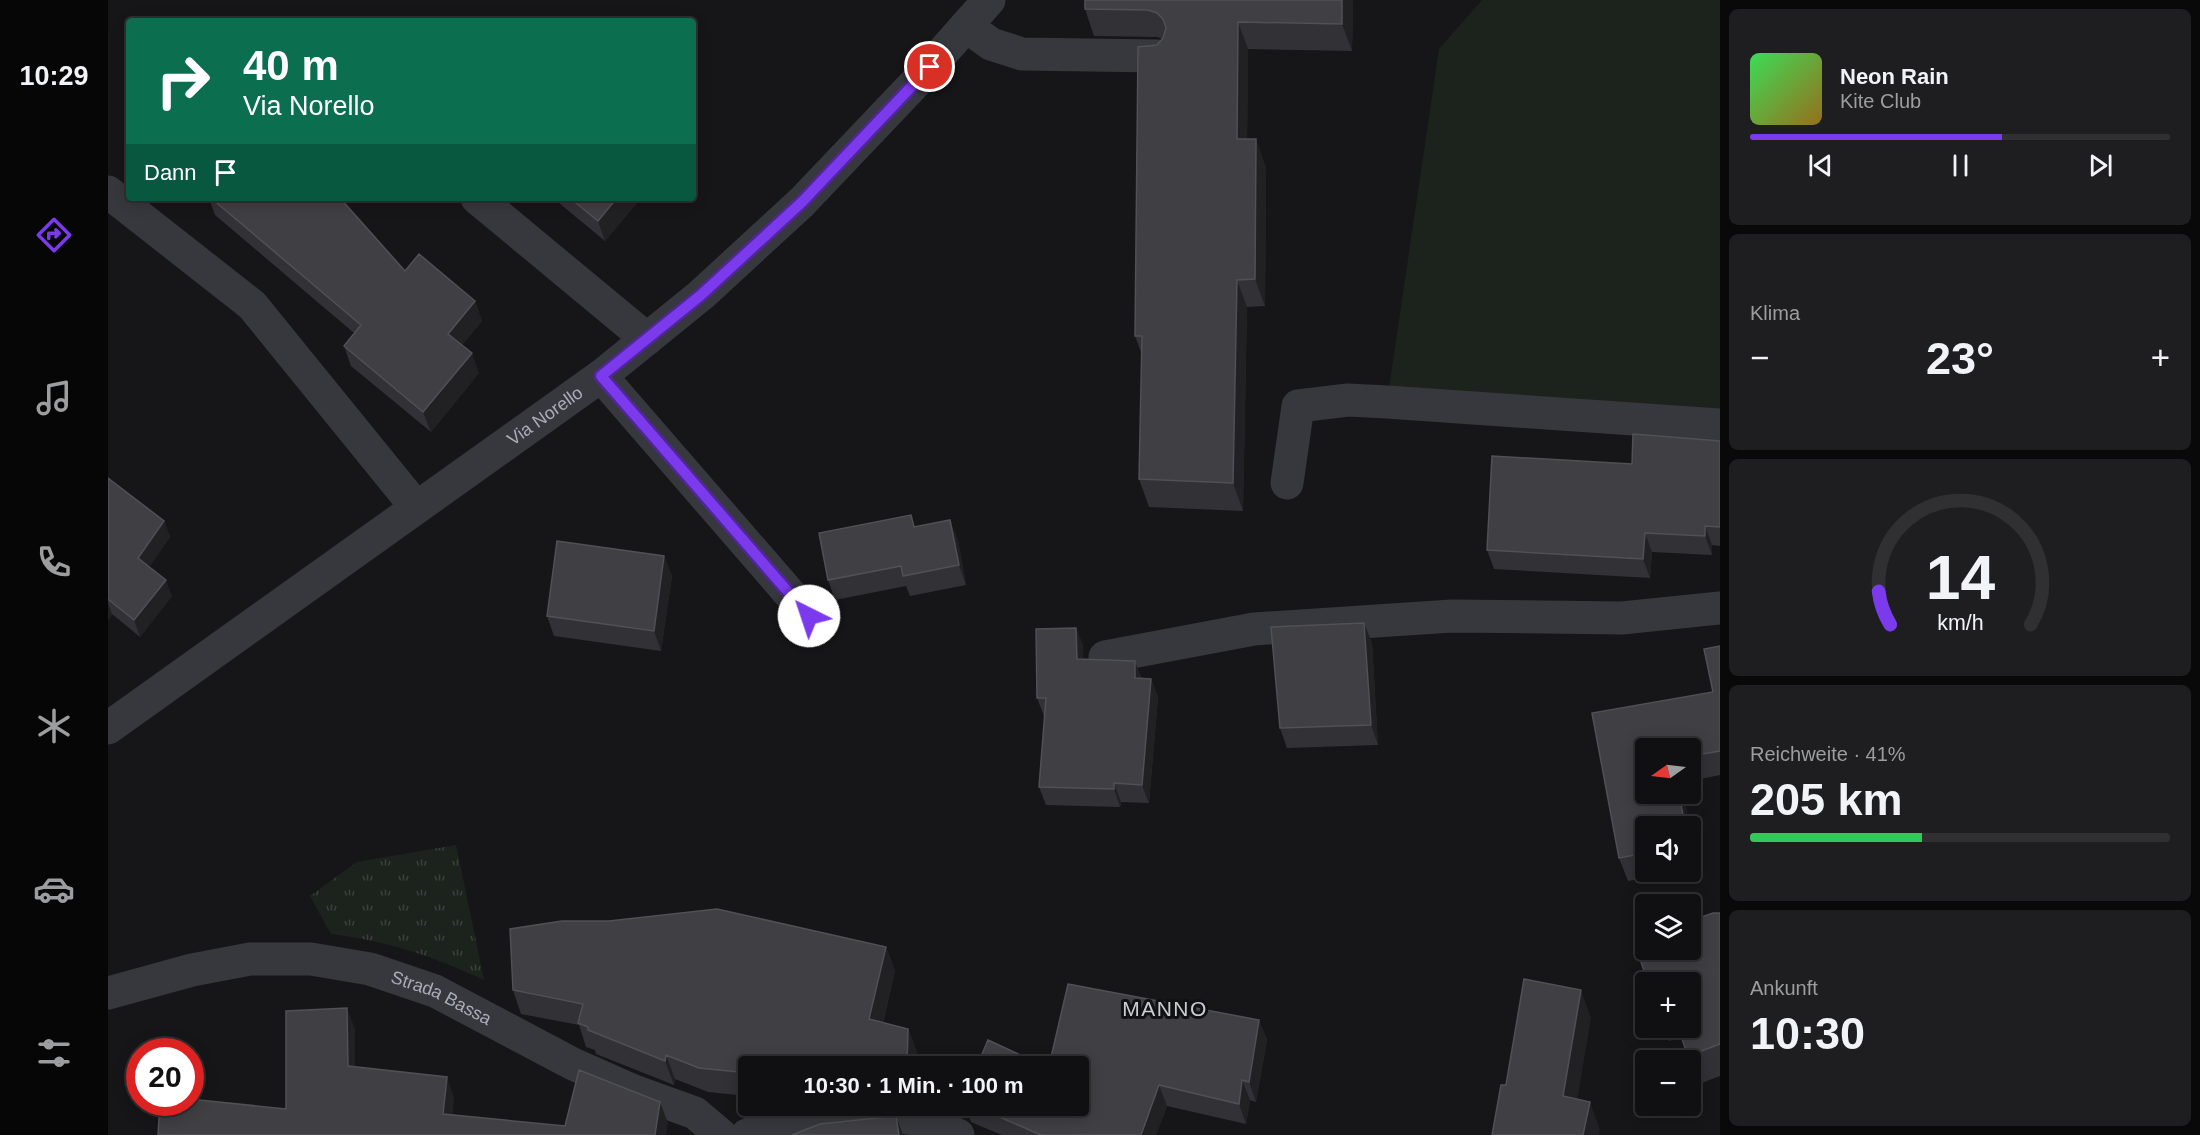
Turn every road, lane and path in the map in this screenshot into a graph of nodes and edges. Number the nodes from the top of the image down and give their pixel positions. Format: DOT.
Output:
graph roads {
  1 [pos="989,0"];
  2 [pos="966,26"];
  3 [pos="1157,56"];
  4 [pos="108,192"];
  5 [pos="481,201"];
  6 [pos="647,339"];
  7 [pos="601,376"];
  8 [pos="1720,425"];
  9 [pos="1287,483"];
  10 [pos="416,507"];
  11 [pos="1720,608"];
  12 [pos="809,616"];
  13 [pos="1105,657"];
  14 [pos="108,728"];
  15 [pos="122,989"];
  16 [pos="926,1128"];
  17 [pos="721,1135"];
  18 [pos="747,1135"];
  19 [pos="958,1135"];
  1 -- 2 [label="street, Via Norello"];
  2 -- 3 [label="street"];
  2 -- 6 [label="street, Via Norello"];
  4 -- 10 [label="street"];
  5 -- 6 [label="street"];
  6 -- 7 [label="street, Via Norello"];
  7 -- 10 [label="street, Via Norello"];
  7 -- 12 [label="street"];
  8 -- 9 [label="street"];
  10 -- 14 [label="street, Via Norello"];
  11 -- 13 [label="street"];
  15 -- 17 [label="street, Strada Bassa"];
  16 -- 18 [label="street"];
  16 -- 19 [label="street"];
}
